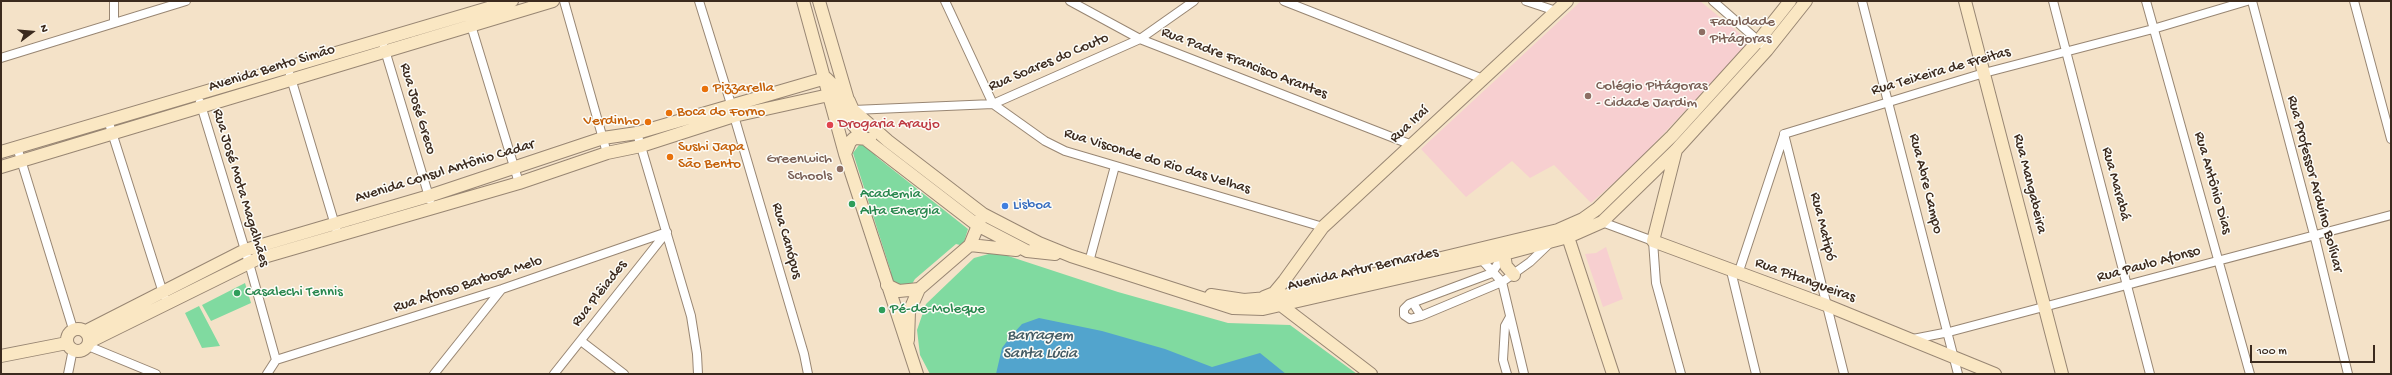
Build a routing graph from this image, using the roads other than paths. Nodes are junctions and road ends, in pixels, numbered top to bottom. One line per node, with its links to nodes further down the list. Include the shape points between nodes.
1 (114, 1): 27 (street)
2 (182, 1): 27 (street)
3 (512, 1): 26 (street, Avenida Bento Simão)
4 (553, 1): 28 (street, Avenida Bento Simão)
5 (564, 1): 53 (street)
6 (699, 1): 43 (street)
7 (803, 1): 38 (street)
8 (819, 1): 45 (street)
9 (945, 1): 44 (street)
10 (1070, 1): 30 (street, Rua Padre Francisco Arantes)
11 (1194, 1): 30 (street, Rua Soares do Couto)
12 (1284, 1): 39 (street)
13 (1526, 1): 25 (street)
14 (1567, 1): 25 (street, Rua Iraí)
15 (1713, 1): 31 (street)
16 (1790, 1): 31 (street, Avenida Artur Bernardes)
17 (1806, 1): 33 (street)
18 (1862, 1): 42 (street, Rua Abre Campo)
19 (1965, 1): 36 (street, Rua Mangabeira)
20 (2053, 1): 34 (street, Rua Marabá)
21 (2146, 1): 29 (street, Rua Antônio Dias)
22 (2247, 1): 29 (street, Rua Teixeira de Freitas)
23 (2252, 1): 79 (street, Rua Professor Arduíno Bolívar)
24 (2354, 1): 55 (street)
25 (1556, 11): 39 (street, Rua Iraí)
26 (467, 14): 28 (street); 32 (street, Avenida Bento Simão)
27 (114, 23): 35 (street)
28 (471, 26): 32 (street, Avenida Bento Simão); 67 (street)
29 (2153, 29): 34 (street, Rua Teixeira de Freitas); 90 (street, Rua Antônio Dias)
30 (1140, 39): 44 (street, Rua Soares do Couto); 57 (street, Rua Padre Francisco Arantes)
31 (1759, 40): 33 (street); 52 (street, Avenida Artur Bernardes)
32 (383, 46): 37 (street, Avenida Bento Simão); 69 (street, Rua José Greco)
33 (1767, 50): 60 (street)
34 (2066, 52): 36 (street, Rua Teixeira de Freitas); 98 (street, Rua Marabá)
35 (1, 58)
36 (1984, 73): 42 (street, Rua Teixeira de Freitas); 109 (street, Rua Mangabeira)
37 (290, 74): 40 (street, Avenida Bento Simão); 46 (street, Avenida Bento Simão); 73 (street)
38 (826, 78): 41 (street); 43 (street, Avenida Consul Antônio Cadar); 45 (street, Avenida Artur Bernardes)
39 (1483, 79): 57 (street, Rua Iraí)
40 (197, 93): 46 (street, Rua José Mota Magalhães); 48 (street, Avenida Bento Simão)
41 (829, 95): 47 (street, Avenida Consul Antônio Cadar); 54 (street, Avenida Artur Bernardes); 63 (street)
42 (1890, 101): 51 (street, Rua Teixeira de Freitas); 114 (street, Rua Abre Campo)
43 (731, 104): 49 (street, Avenida Consul Antônio Cadar)
44 (993, 104): 45 (street, Rua Soares do Couto); 65 (street, Rua Visconde do Rio das Velhas, via 1065,152)
45 (851, 105): 56 (street, Avenida Artur Bernardes)
46 (201, 107): 50 (street, Avenida Bento Simão); 85 (street, Rua José Mota Magalhães)
47 (734, 116): 58 (street, Avenida Consul Antônio Cadar); 132 (street, Rua Canópus)
48 (108, 120): 50 (street); 59 (street, Avenida Bento Simão)
49 (637, 133): 53 (street, Avenida Consul Antônio Cadar); 58 (street)
50 (114, 134): 64 (street, Avenida Bento Simão); 103 (street)
51 (1784, 134): 93 (street); 108 (street, Rua Matipó)
52 (1672, 136): 60 (street); 81 (street, Avenida Artur Bernardes, via 1597,209 1583,219 1558,230)
53 (604, 138): 62 (street); 67 (street, Avenida Consul Antônio Cadar)
54 (864, 138): 56 (street); 63 (street, via 854,138); 75 (street, Avenida Artur Bernardes)
55 (2391, 139)
56 (888, 141): 71 (street, Avenida Artur Bernardes)
57 (1412, 145): 76 (street, Rua Iraí)
58 (641, 146): 62 (street, Avenida Consul Antônio Cadar); 77 (street)
59 (17, 147): 61 (street, Avenida Bento Simão); 64 (street)
60 (1676, 150): 74 (street); 82 (street)
61 (1, 152)
62 (607, 153): 68 (street, Avenida Consul Antônio Cadar)
63 (845, 154): 99 (street)
64 (22, 161): 66 (street, Avenida Bento Simão); 113 (street)
65 (1115, 166): 76 (street, Rua Visconde do Rio das Velhas); 91 (street)
66 (1, 167)
67 (515, 167): 68 (street); 69 (street, Avenida Consul Antônio Cadar)
68 (519, 183): 70 (street, Avenida Consul Antônio Cadar)
69 (429, 196): 70 (street, Rua José Greco); 73 (street, Avenida Consul Antônio Cadar)
70 (432, 208): 78 (street, Avenida Consul Antônio Cadar)
71 (983, 214): 75 (street); 88 (street, Avenida Artur Bernardes, via 1038,243)
72 (2391, 215): 79 (street, Rua Paulo Afonso)
73 (334, 222): 78 (street); 85 (street, Avenida Consul Antônio Cadar)
74 (1602, 222): 80 (street, Avenida Artur Bernardes); 82 (street, Rua Pitangueiras)
75 (977, 225): 84 (street); 86 (street, Avenida Artur Bernardes)
76 (1323, 227): 96 (street, Rua Iraí)
77 (667, 232): 100 (street, Rua Afonso Barbosa Melo); 117 (street, Rua Plêiades); 131 (street, via 691,316)
78 (338, 235): 92 (street, Avenida Consul Antônio Cadar)
79 (2314, 235): 90 (street, Rua Paulo Afonso); 144 (street, Rua Professor Arduíno Bolívar)
80 (1568, 236): 83 (street, Avenida Artur Bernardes); 135 (street)
81 (1521, 239): 87 (street); 102 (street, Avenida Artur Bernardes)
82 (1653, 241): 93 (street, Rua Pitangueiras); 136 (street, via 1656,283)
83 (1551, 242): 87 (street, Avenida Artur Bernardes); 95 (street)
84 (970, 245): 86 (street); 101 (street)
85 (245, 250): 92 (street, Rua José Mota Magalhães); 103 (street, Avenida Consul Antônio Cadar)
86 (1027, 251): 88 (street, Avenida Artur Bernardes)
87 (1504, 254): 89 (street, Avenida Artur Bernardes); 94 (street); 95 (street, via 1506,266)
88 (1071, 256): 91 (street, Avenida Artur Bernardes)
89 (1481, 259): 94 (street); 104 (street, Avenida Artur Bernardes)
90 (2220, 260): 98 (street, Rua Paulo Afonso); 143 (street, Rua Antônio Dias)
91 (1089, 262): 107 (street, Avenida Artur Bernardes, via 1233,308)
92 (249, 263): 103 (street, Avenida Consul Antônio Cadar); 122 (street, Rua José Mota Magalhães)
93 (1734, 272): 108 (street, Rua Pitangueiras); 137 (street)
94 (1492, 274): 97 (street); 106 (street)
95 (1514, 275): 97 (street)
96 (1284, 281): 102 (street); 105 (street); 107 (street, Rua Iraí)
97 (1502, 282): 110 (street); 111 (street)
98 (2127, 284): 109 (street, Rua Paulo Afonso); 142 (street, Rua Marabá)
99 (887, 285): 101 (street, via 898,291); 119 (street)
100 (502, 289): 122 (street, Rua Afonso Barbosa Melo); 128 (street)
101 (919, 289): 119 (street, via 909,312)
102 (1296, 293): 105 (street, Avenida Artur Bernardes)
103 (165, 298): 116 (street, Avenida Consul Antônio Cadar)
104 (1306, 300): 105 (street, Avenida Artur Bernardes); 112 (street)
105 (1281, 301): 107 (street, Avenida Artur Bernardes); 112 (street)
106 (1412, 303): 110 (street); 110 (street, via 1404,309 1404,315 1410,319)
107 (1260, 304)
108 (1826, 305): 115 (street, Rua Pitangueiras); 138 (street, Rua Matipó)
109 (2044, 307): 114 (street, Rua Paulo Afonso); 141 (street, Rua Mangabeira)
110 (1421, 316)
111 (1510, 317): 133 (street, via 1505,326 1503,360); 134 (street)
112 (1308, 324): 123 (street)
113 (73, 329): 116 (street, via 79,328); 118 (street, via 67,337)
114 (1949, 332): 115 (street, Rua Paulo Afonso); 121 (street, Rua Abre Campo)
115 (1914, 339): 121 (street, Rua Pitangueiras)
116 (88, 340): 118 (street, via 84,350); 126 (street)
117 (581, 341): 129 (street, Rua Plêiades); 130 (street)
118 (70, 346): 120 (street); 125 (street)
119 (909, 355): 124 (street)
120 (1, 356)
121 (1954, 358): 139 (street, Rua Abre Campo); 140 (street, Rua Pitangueiras)
122 (276, 360): 127 (street)
123 (1366, 372)
124 (916, 373)
125 (68, 374)
126 (156, 374)
127 (267, 374)
128 (434, 374)
129 (554, 374)
130 (624, 374)
131 (698, 374)
132 (808, 374)
133 (1507, 374)
134 (1524, 374)
135 (1613, 374)
136 (1681, 374)
137 (1756, 374)
138 (1844, 374)
139 (1958, 374)
140 (1995, 374)
141 (2062, 374)
142 (2150, 374)
143 (2250, 374)
144 (2348, 374)

